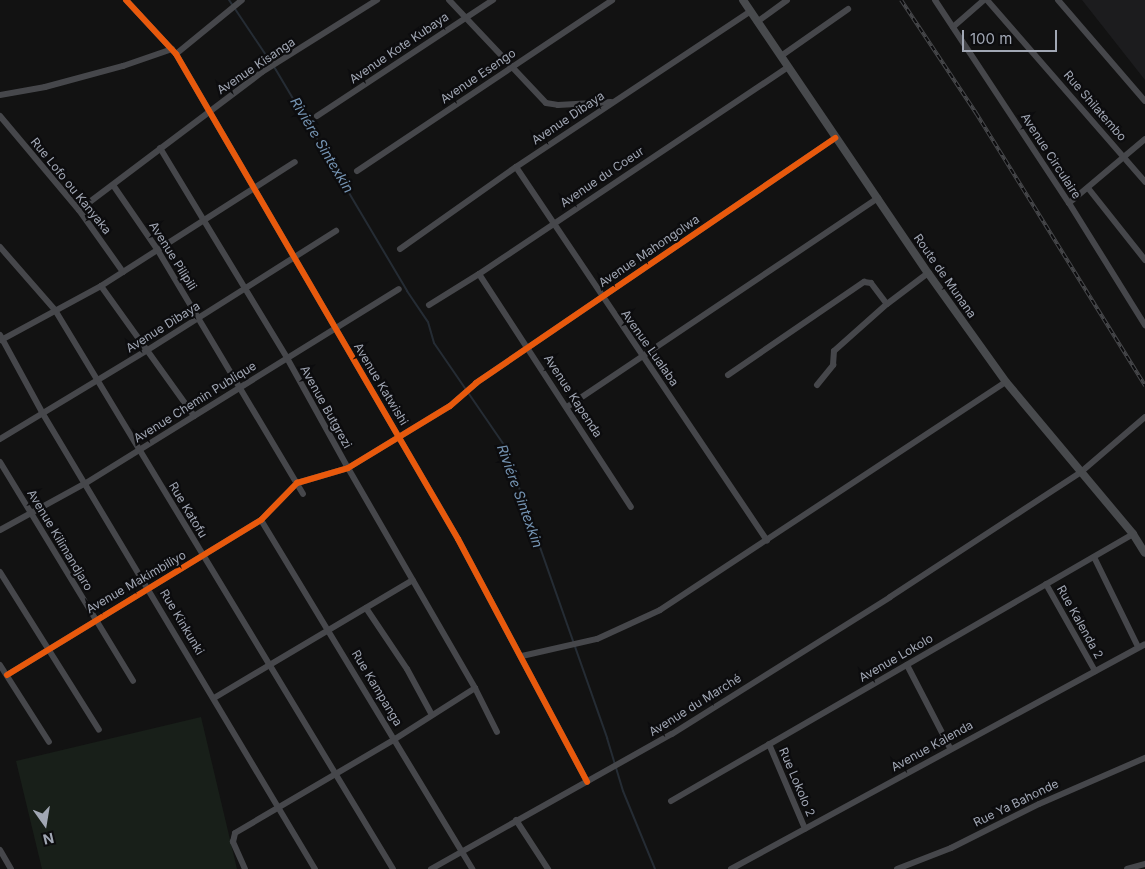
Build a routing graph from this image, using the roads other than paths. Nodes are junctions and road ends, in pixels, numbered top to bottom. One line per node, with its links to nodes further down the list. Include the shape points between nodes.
1 (126, 0): 17 (street, Avenue Katwishi)
2 (242, 0): 17 (street)
3 (377, 0): 24 (street, Avenue Kisanga, via 262,72)
4 (449, 0): 14 (street)
5 (493, 0): 14 (street, Avenue Kote Kubaya)
6 (612, 0): 19 (street, Avenue Esengo)
7 (743, 0): 13 (main road, Route de Munana)
8 (787, 0): 15 (street)
9 (935, 0): 16 (street, Avenue Circulaire)
10 (986, 0): 16 (street); 30 (street, Rue Shilatembo)
11 (1058, 0): 22 (street)
12 (848, 9): 18 (street)
13 (751, 12): 15 (main road, Route de Munana); 23 (street, Avenue Dibaya)
14 (465, 18): 19 (street); 26 (street, Avenue Kote Kubaya)
15 (758, 22): 18 (main road, Route de Munana)
16 (953, 27): 39 (street, Avenue Circulaire)
17 (174, 52): 21 (street); 24 (street, Avenue Katwishi)
18 (781, 56): 20 (main road, Route de Munana)
19 (513, 66): 23 (street, via 550,105); 33 (street, Avenue Esengo)
20 (788, 67): 27 (main road, Route de Munana); 42 (street, Avenue du Coeur)
21 (0, 95)
22 (1145, 101)
23 (612, 102): 32 (street, Avenue Dibaya)
24 (208, 111): 29 (street, Avenue Kisanga); 37 (street, Avenue Katwishi)
25 (0, 116): 40 (street, Rue Lofo ou Kanyaka)
26 (318, 116)
27 (835, 138): 38 (main road, Route de Munana); 55 (street, Avenue Mahongolwa)
28 (1145, 139): 30 (street)
29 (160, 148): 35 (street, Avenue Kisanga); 41 (street, Avenue Butgrezi)
30 (1124, 156): 34 (street, Rue Shilatembo); 36 (street)
31 (295, 162): 37 (street)
32 (516, 167): 42 (street, Avenue Lualaba); 45 (street, Avenue Dibaya)
33 (357, 171)
34 (1145, 182)
35 (113, 184): 40 (street, Avenue Kisanga); 46 (street, Avenue Pilipili)
36 (1088, 188): 39 (street); 48 (street)
37 (253, 189): 41 (street); 47 (street, Avenue Katwishi)
38 (878, 198): 50 (main road, Route de Munana); 65 (street)
39 (1069, 203): 60 (street, Avenue Circulaire)
40 (79, 210): 49 (street, Rue Lofo ou Kanyaka)
41 (205, 220): 46 (street); 53 (street, Avenue Butgrezi)
42 (552, 223): 51 (street, Avenue du Coeur); 55 (street, Avenue Lualaba)
43 (336, 231): 47 (street, Avenue Dibaya)
44 (0, 247): 58 (street, Rue Katofu)
45 (400, 248)
46 (157, 249): 49 (street); 59 (street, Avenue Pilipili)
47 (293, 259): 53 (street, Avenue Dibaya); 61 (street, Avenue Katwishi)
48 (1145, 260)
49 (123, 272): 52 (street)
50 (928, 273): 56 (street); 69 (main road, Route de Munana)
51 (479, 274): 57 (street, Avenue du Coeur); 63 (street, Avenue Kapenda)
52 (101, 286): 58 (street); 64 (street)
53 (245, 289): 59 (street, Avenue Dibaya); 66 (street, Avenue Butgrezi)
54 (400, 289): 61 (street, Avenue Chemin Publique)
55 (601, 297): 63 (street, Avenue Mahongolwa); 65 (street, Avenue Lualaba)
56 (887, 304): 67 (street, via 871,283 864,282); 70 (street, via 834,351 833,365)
57 (429, 305)
58 (55, 310): 62 (street); 68 (street, Rue Katofu)
59 (198, 318): 64 (street, Avenue Dibaya); 71 (street, Avenue Pilipili)
60 (1145, 325)
61 (334, 328): 66 (street, Avenue Chemin Publique); 76 (street, Avenue Katwishi)
62 (1, 338): 73 (street, Rue Kinkunki)
63 (528, 348): 72 (street, Avenue Kapenda); 76 (street, Avenue Mahongolwa, via 476,383 450,406)
64 (146, 351): 68 (street, Avenue Dibaya); 74 (street)
65 (642, 355): 72 (street); 90 (street, Avenue Lualaba)
66 (287, 358): 71 (street, Avenue Chemin Publique); 80 (street, Avenue Butgrezi)
67 (728, 374)
68 (98, 381): 73 (street, Avenue Dibaya); 78 (street, Rue Katofu)
69 (1006, 382): 81 (main road, Route de Munana); 90 (street)
70 (817, 385)
71 (238, 388): 74 (street, Avenue Chemin Publique); 83 (street, Avenue Pilipili)
72 (567, 407): 85 (street, Avenue Kapenda)
73 (43, 414): 77 (street, Avenue Dibaya); 82 (street, Rue Kinkunki)
74 (194, 416): 78 (street, Avenue Chemin Publique)
75 (1145, 417): 81 (street, Avenue du Marché)
76 (400, 436): 80 (street); 103 (street, Avenue Katwishi)
77 (0, 439)
78 (140, 450): 82 (street, Avenue Chemin Publique); 92 (street, Rue Katofu)
79 (0, 462): 86 (street, Avenue Kilimandjaro)
80 (348, 468): 83 (street); 95 (street, Avenue Butgrezi)
81 (1081, 472): 89 (main road, Route de Munana); 121 (street, Avenue du Marché, via 672,734)
82 (86, 483): 86 (street, Avenue Chemin Publique); 97 (street, Rue Kinkunki)
83 (296, 483): 84 (street, Avenue Pilipili); 87 (street, Avenue Makimbiliyo)
84 (303, 494)
85 (631, 506)
86 (30, 512): 88 (street, Avenue Chemin Publique); 99 (street, Avenue Kilimandjaro)
87 (261, 520): 92 (street, Avenue Makimbiliyo); 100 (street, Rue Kampanga)
88 (0, 530)
89 (1133, 534): 91 (main road, Route de Munana); 93 (street, Avenue Lokolo)
90 (767, 541): 103 (street, via 660,610 626,627 583,643)
91 (1145, 553)
92 (202, 556): 97 (street, Avenue Makimbiliyo); 104 (street, Rue Katofu)
93 (1094, 557): 96 (street, Avenue Lokolo); 101 (street)
94 (0, 572): 102 (street)
95 (413, 580): 98 (street); 110 (street, Avenue Butgrezi)
96 (1046, 584): 106 (street, Avenue Lokolo); 107 (street, Rue Kalenda 2)
97 (148, 588): 99 (street, Avenue Makimbiliyo); 111 (street, Rue Kinkunki)
98 (366, 608): 100 (street); 112 (street, via 407,669)
99 (94, 620): 102 (street, Avenue Makimbiliyo); 109 (street, Avenue Kilimandjaro)
100 (328, 630): 104 (street); 115 (street, Rue Kampanga)
101 (1142, 645): 107 (street, Avenue Kalenda)
102 (48, 648): 108 (street, Avenue Makimbiliyo); 113 (street)
103 (522, 656): 121 (street, Avenue Katwishi)
104 (269, 664): 111 (street); 120 (street, Rue Katofu)
105 (0, 665): 108 (street)
106 (907, 665): 117 (street, Avenue Lokolo); 118 (street)
107 (1095, 671): 118 (street, Avenue Kalenda)
108 (7, 675): 116 (street)
109 (133, 681)
110 (475, 688): 112 (street); 114 (street, Avenue Butgrezi)
111 (214, 698): 123 (street, Rue Kinkunki)
112 (432, 715): 115 (street)
113 (99, 730)
114 (497, 732)
115 (395, 739): 120 (street); 127 (street, Rue Kampanga)
116 (48, 742)
117 (769, 744): 122 (street, Avenue Lokolo); 125 (street, Rue Lokolo 2)
118 (950, 748): 125 (street, Avenue Kalenda)
119 (1145, 758): 137 (street, Rue Ya Bahonde, via 1039,804 951,848)
120 (337, 774): 123 (street); 132 (street, Rue Katofu)
121 (587, 782): 124 (street, Avenue du Marché)
122 (671, 801)
123 (278, 809): 130 (street, via 235,833 233,842); 131 (street, Rue Kinkunki)
124 (516, 820): 127 (street, Avenue du Marché); 135 (street)
125 (805, 828): 136 (street, Avenue Kalenda)
126 (0, 850): 129 (street)
127 (460, 852): 133 (street, Avenue du Marché); 134 (street, Rue Kampanga)
128 (1145, 864): 138 (street)
129 (11, 869)
130 (245, 869)
131 (315, 869)
132 (393, 869)
133 (431, 869)
134 (472, 869)
135 (548, 869)
136 (730, 869)
137 (898, 869)
138 (1126, 869)

